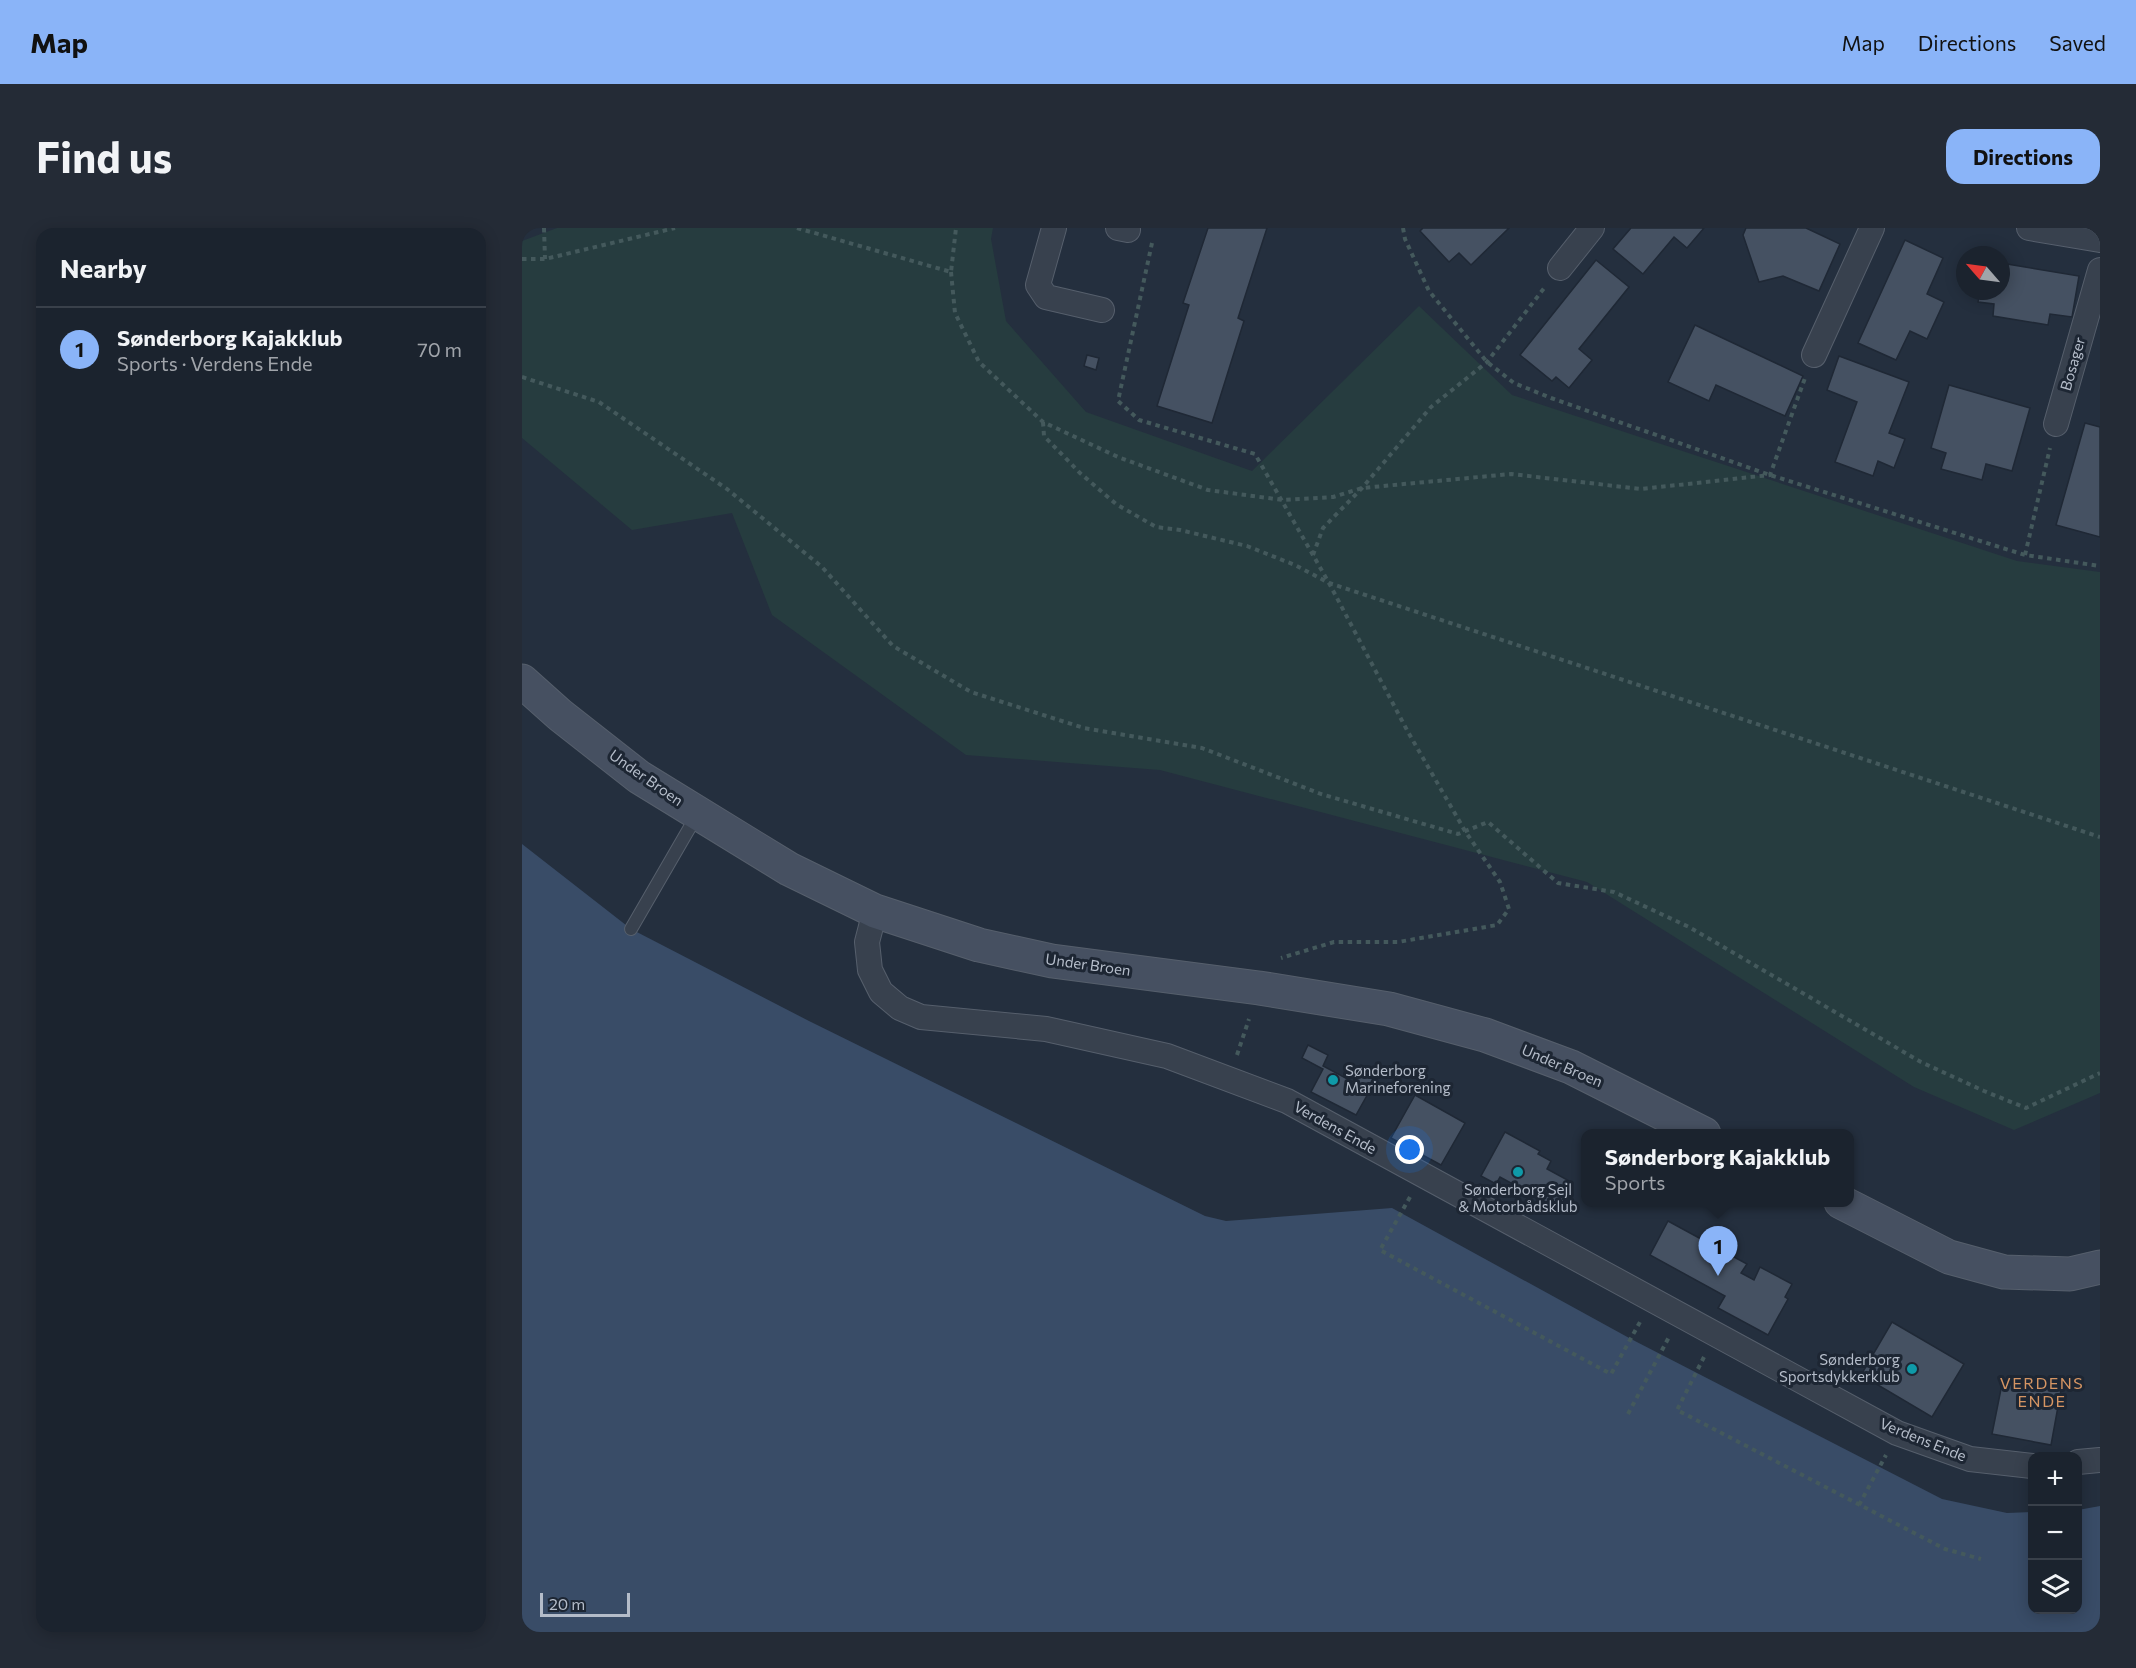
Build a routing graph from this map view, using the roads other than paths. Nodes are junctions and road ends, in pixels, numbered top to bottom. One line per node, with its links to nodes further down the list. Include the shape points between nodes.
1 (1054, 228): 8 (street, via 1038,285 1046,297)
2 (1592, 228): 6 (street)
3 (1872, 228): 9 (street)
4 (2029, 228): 5 (street)
5 (2100, 240)
6 (1560, 268)
7 (2100, 270): 10 (street, Bosager)
8 (1102, 310)
9 (1814, 355)
10 (2056, 424)
11 (522, 681): 12 (street, Under Broen, via 639,777)
12 (698, 814): 13 (street, Under Broen, via 789,869); 14 (lane)
13 (875, 911): 15 (street, Under Broen, via 979,945 1052,961 1389,1009 1485,1035 1571,1067); 20 (street, Verdens Ende, via 867,942 870,970 881,992 900,1008 921,1017 1046,1029 1167,1056 1287,1101 1897,1433 1970,1459)
14 (631, 929)
15 (1694, 1129)
16 (1849, 1207): 17 (street, via 1949,1257 2004,1272 2070,1274)
17 (2100, 1267)
18 (2100, 1460): 19 (street)
19 (2082, 1462)
20 (2028, 1466)

